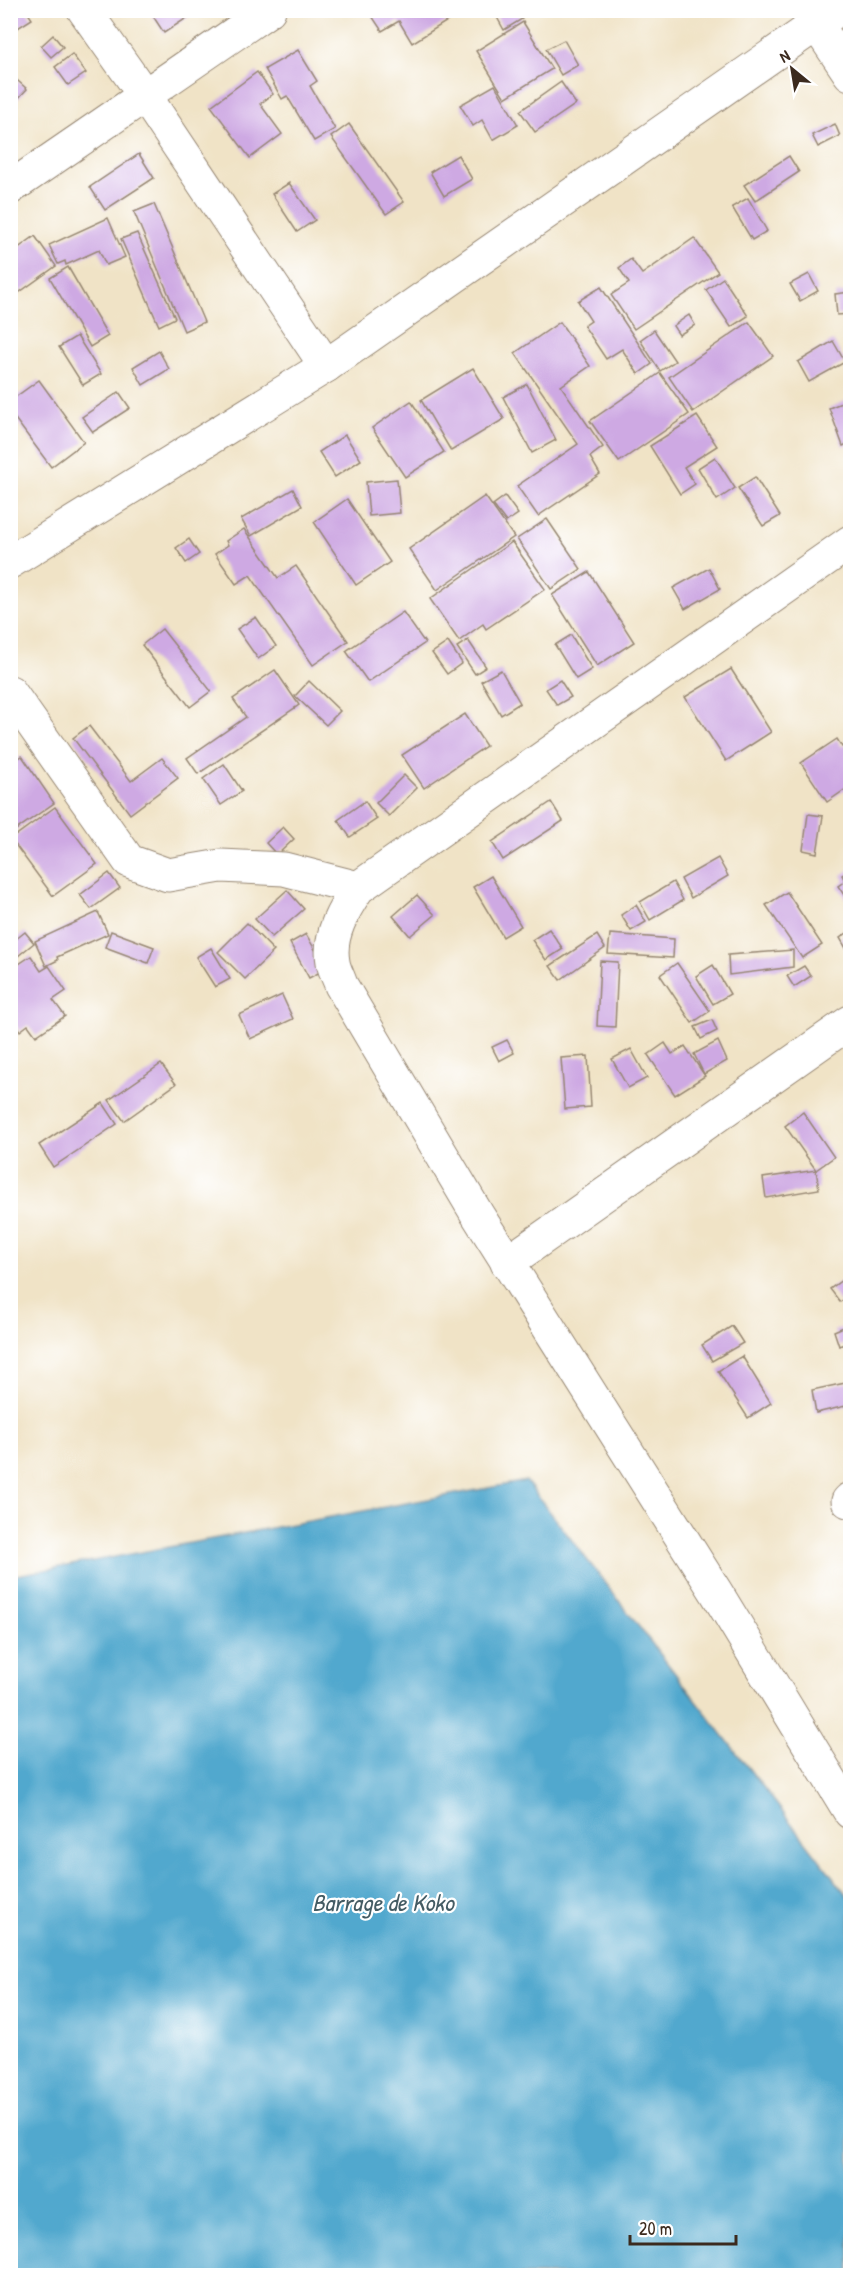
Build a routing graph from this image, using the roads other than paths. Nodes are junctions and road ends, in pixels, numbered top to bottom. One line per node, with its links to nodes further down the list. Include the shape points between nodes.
1 (84, 10): 5 (street)
2 (269, 10): 5 (street)
3 (820, 15): 4 (street); 7 (street)
4 (850, 75)
5 (145, 96): 6 (street); 7 (street)
6 (10, 188)
7 (326, 366): 9 (street)
8 (850, 542): 11 (street)
9 (10, 562)
10 (10, 692): 11 (street, via 129,861 168,875 221,866 284,869)
11 (358, 888): 13 (street, via 342,913 334,939 333,962 341,985)
12 (850, 1022): 13 (street)
13 (507, 1263): 14 (street)
14 (850, 1812)

